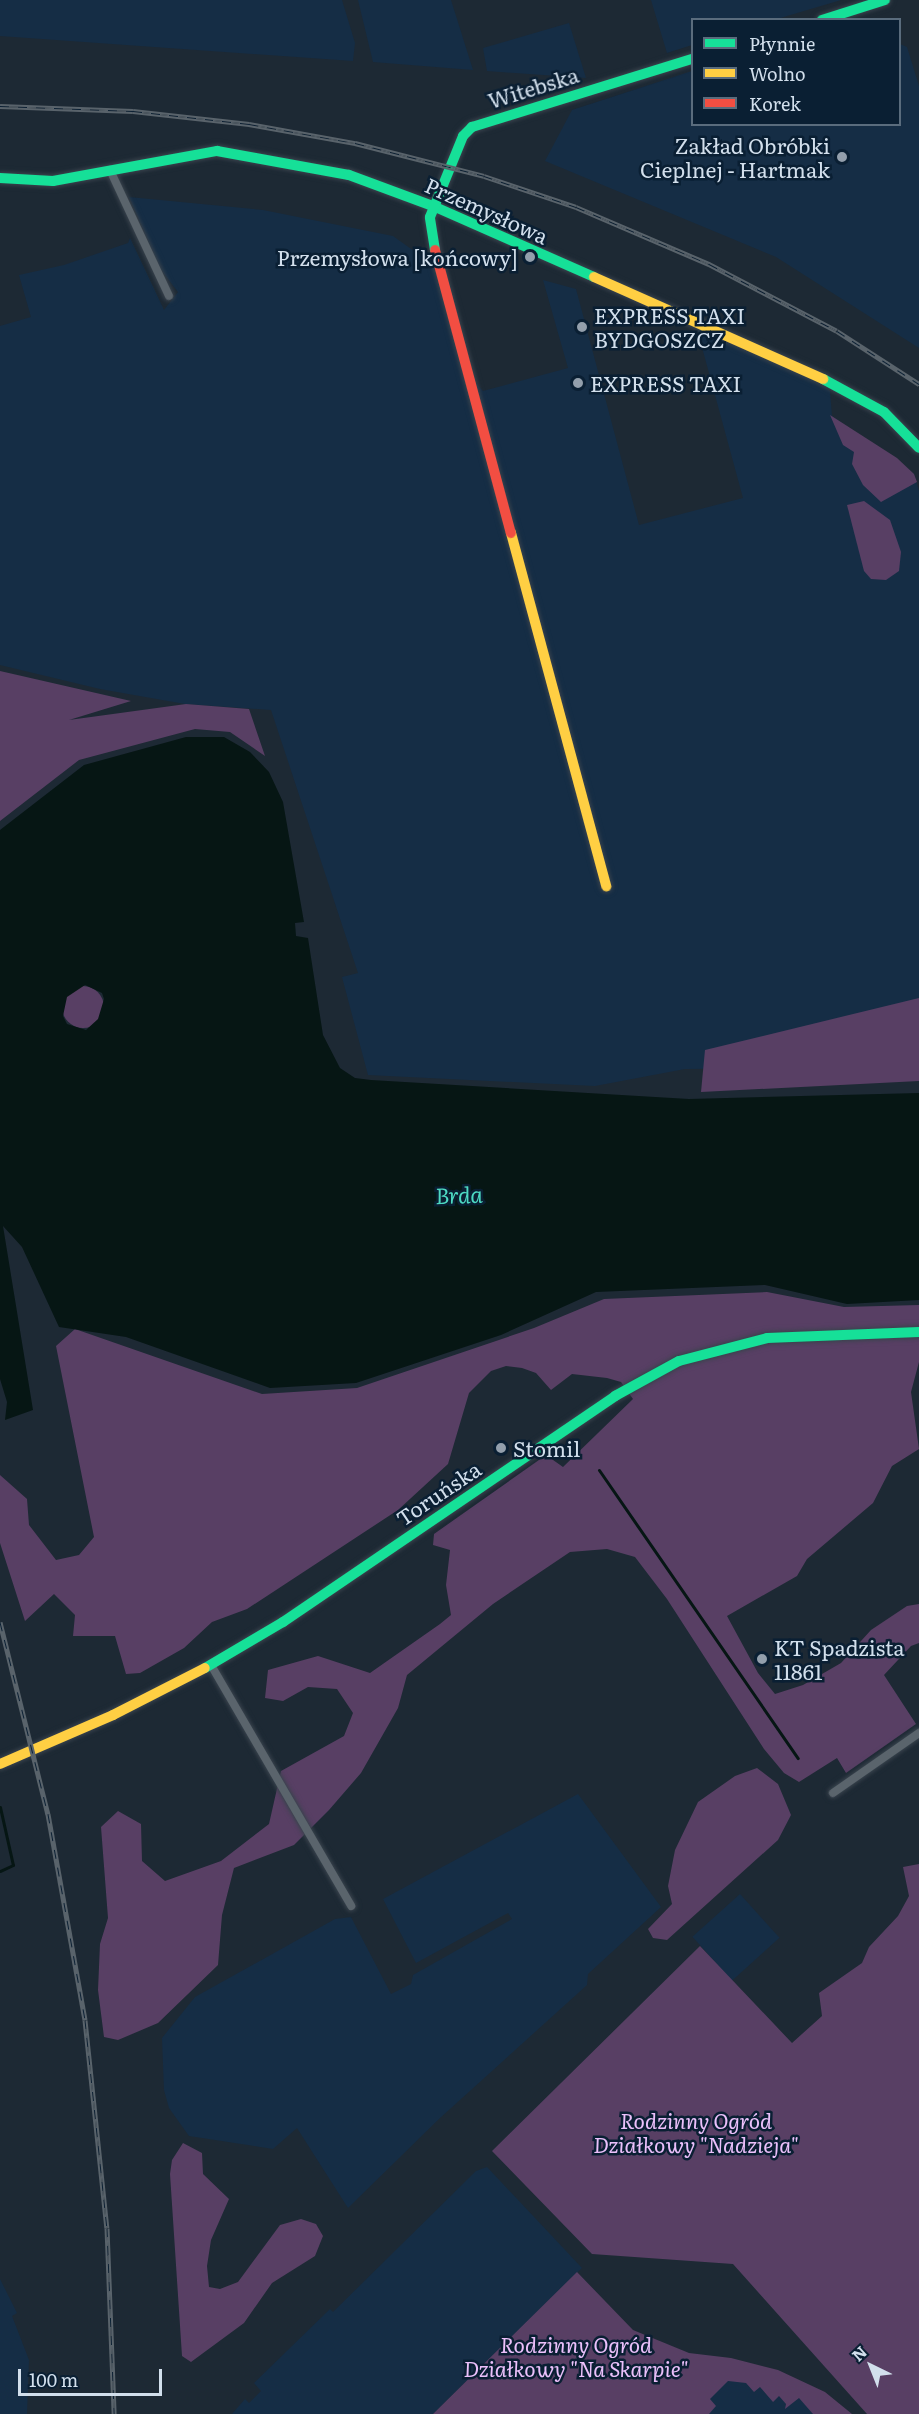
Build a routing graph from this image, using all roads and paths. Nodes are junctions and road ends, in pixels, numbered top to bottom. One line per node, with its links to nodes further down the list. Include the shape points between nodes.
1 (885, 0): 2 (street)
2 (828, 18)
3 (691, 60): 6 (street, Witebska, via 472,126 463,136)
4 (110, 170): 5 (street, Przemysłowa, via 53,181); 6 (street, Przemysłowa, via 183,155 234,153 349,175); 7 (street)
5 (0, 178)
6 (433, 206): 8 (street, Przemysłowa, via 822,378 884,412); 9 (street, Witebska, via 430,232)
7 (169, 296)
8 (919, 448)
9 (606, 886)
10 (919, 1332): 11 (street, Toruńska, via 767,1338 680,1361 615,1396 283,1622)
11 (211, 1665): 13 (street, Toruńska, via 113,1715); 15 (street)
12 (919, 1732): 14 (street)
13 (0, 1764)
14 (833, 1793)
15 (351, 1906)

